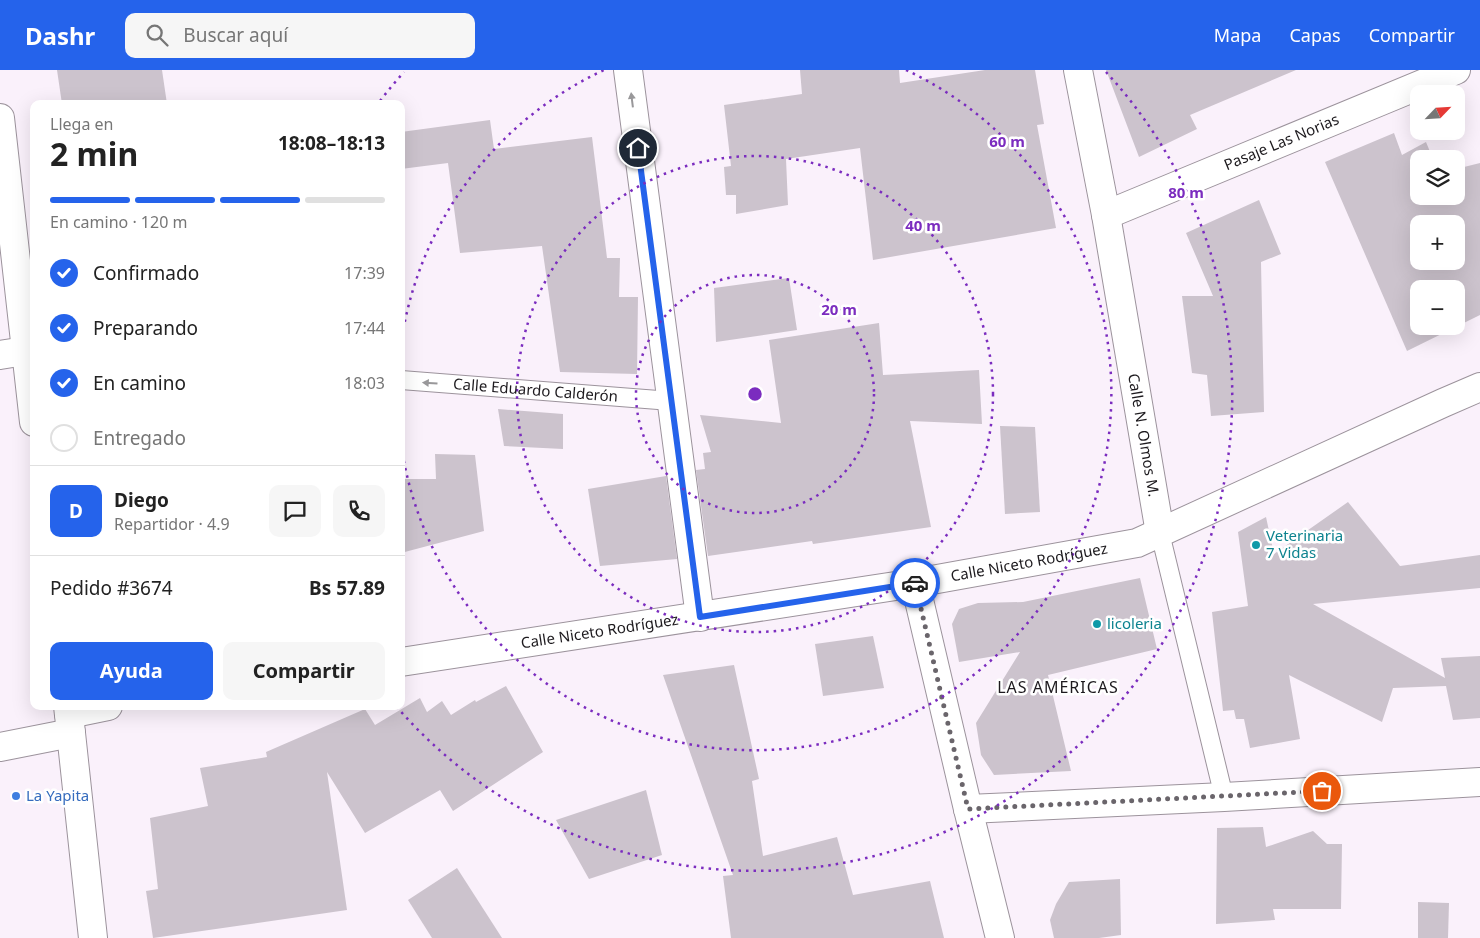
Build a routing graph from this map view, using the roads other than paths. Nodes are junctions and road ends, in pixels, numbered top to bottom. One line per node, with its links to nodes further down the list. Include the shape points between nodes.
1 (628, 70): 9 (street, one-way to 1)
2 (1078, 70): 5 (street, Calle N. Olmos M.)
3 (1456, 70): 5 (street, Pasaje Las Norias)
4 (0, 118): 6 (street)
5 (1106, 215): 11 (street, Calle N. Olmos M.)
6 (20, 352): 10 (street)
7 (405, 380): 9 (lane, Calle Eduardo Calderón, one-way to 7)
8 (1480, 387): 11 (street, Calle Niceto Rodríguez)
9 (671, 401): 13 (street)
10 (30, 402)
11 (1160, 533): 12 (street, Calle Niceto Rodríguez, via 1137,543); 19 (lane, Calle N. Olmos M.)
12 (915, 583): 13 (street, Calle Niceto Rodríguez); 20 (street)
13 (700, 617): 14 (street, Calle Niceto Rodríguez)
14 (405, 661)
15 (95, 710): 16 (street)
16 (69, 718): 17 (street); 21 (street)
17 (0, 747)
18 (1480, 782): 19 (street)
19 (1224, 797): 20 (street)
20 (968, 809): 22 (street)
21 (93, 938)
22 (1000, 938)

